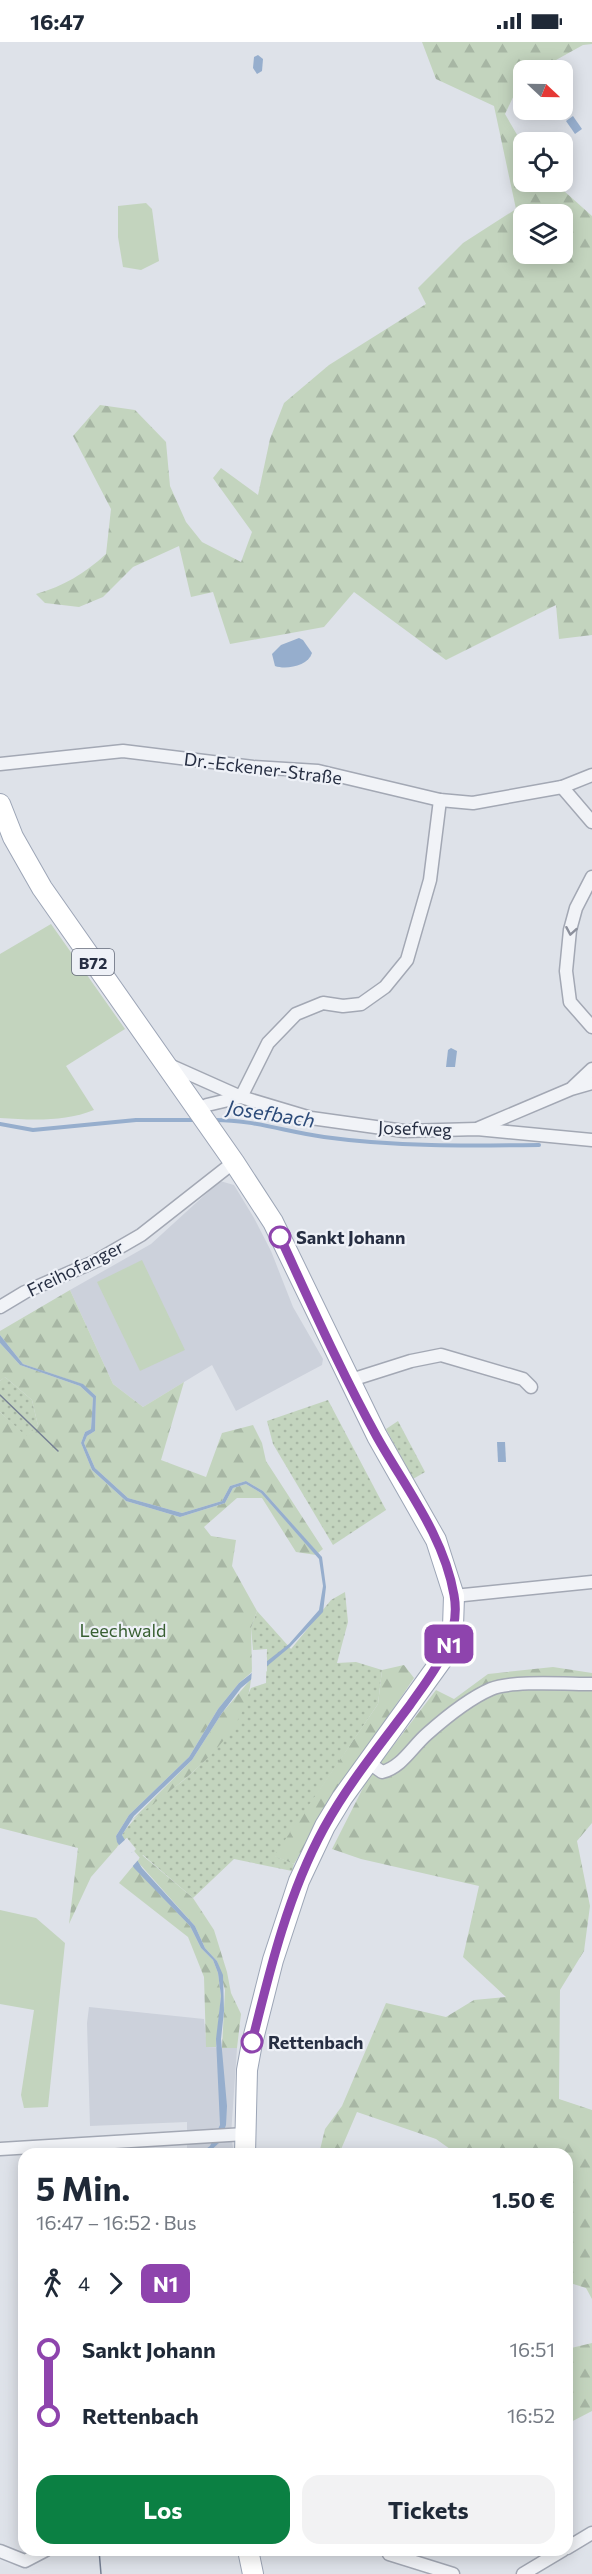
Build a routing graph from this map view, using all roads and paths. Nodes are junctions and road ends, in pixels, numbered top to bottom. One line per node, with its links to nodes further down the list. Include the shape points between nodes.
1 (0, 764): 4 (street, Dr.-Eckener-Straße, via 123,751 318,771)
2 (592, 775): 3 (street, Dr.-Eckener-Straße)
3 (561, 787): 4 (street, Dr.-Eckener-Straße, via 473,803); 6 (street)
4 (440, 800): 13 (street, via 430,880 407,960 385,987 361,1004 323,1004 296,1014 268,1043)
5 (0, 804): 9 (main road, B72, via 13,837 42,888)
6 (592, 822)
7 (592, 877): 8 (street, one-way to 8, via 576,908 566,971 570,1002)
8 (592, 1027)
9 (166, 1064): 13 (street, Josefweg); 14 (main road, B72)
10 (592, 1069): 12 (street)
11 (592, 1083): 12 (street)
12 (571, 1089): 15 (street)
13 (241, 1097): 14 (street, Josefweg, via 207,1105); 15 (street, Josefweg, via 311,1118 404,1131)
14 (199, 1111): 17 (main road, B72)
15 (477, 1129): 16 (street, Josefweg)
16 (592, 1140)
17 (234, 1162): 18 (street, Freihofanger, via 141,1234 96,1261); 19 (main road, B72, via 273,1222)
18 (0, 1307)
19 (348, 1381): 20 (street, via 441,1355 523,1379); 22 (main road, B72, via 436,1540)
20 (531, 1387)
21 (592, 1582): 22 (street)
22 (454, 1596): 24 (main road, B72, via 453,1627 441,1661)
23 (592, 1684): 24 (street, via 492,1689 425,1735 393,1769 382,1772)
24 (368, 1762): 25 (main road, B72, via 325,1826 288,1914 252,2043)
25 (239, 2141): 26 (street, via 208,2135)
26 (77, 2148)
27 (0, 2149): 28 (street)
28 (18, 2149)
29 (592, 2533): 30 (street)
30 (573, 2544)
31 (0, 2551): 32 (street, via 18,2560)
32 (35, 2556)
33 (249, 2556): 36 (main road)
34 (395, 2556): 37 (street)
35 (553, 2556): 38 (street)
36 (253, 2574)
37 (453, 2574)
38 (523, 2574)

